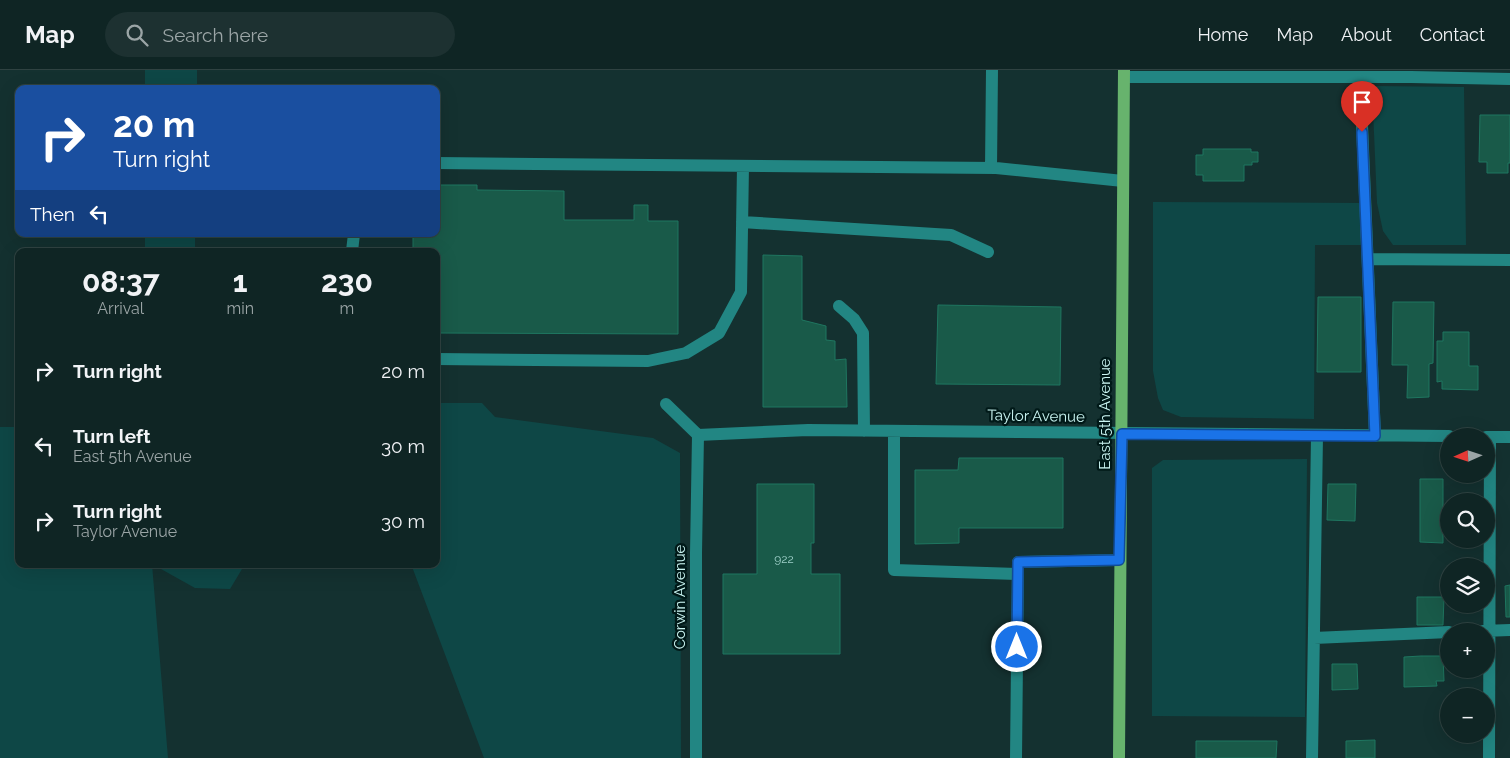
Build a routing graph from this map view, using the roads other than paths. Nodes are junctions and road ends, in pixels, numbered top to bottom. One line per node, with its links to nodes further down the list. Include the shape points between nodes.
1 (992, 70): 8 (street)
2 (1124, 74): 3 (street); 9 (main road, East 5th Avenue)
3 (1331, 74): 4 (street)
4 (1360, 77): 5 (street); 12 (street)
5 (1510, 79)
6 (440, 163): 7 (street)
7 (743, 166): 8 (street); 10 (street)
8 (991, 168): 9 (street)
9 (1123, 181): 19 (main road, East 5th Avenue)
10 (742, 222): 11 (street, via 951,235); 15 (street, via 741,292 719,333 686,353 648,361)
11 (988, 252)
12 (1368, 259): 13 (street); 22 (street)
13 (1510, 260)
14 (838, 306): 17 (street, via 854,319 863,333)
15 (440, 359)
16 (666, 404): 20 (street)
17 (864, 430): 18 (street, Taylor Avenue); 20 (street, Taylor Avenue)
18 (894, 431): 19 (street, Taylor Avenue); 28 (street, via 894,570)
19 (1122, 434): 21 (street, Taylor Avenue); 27 (main road, East 5th Avenue)
20 (698, 435): 35 (street, Corwin Avenue)
21 (1317, 436): 22 (street, Taylor Avenue); 33 (street)
22 (1375, 436): 23 (street, Taylor Avenue)
23 (1440, 436)
24 (1495, 437): 25 (street)
25 (1510, 437)
26 (1487, 483): 29 (street)
27 (1119, 560): 28 (street, via 1018,562); 37 (main road, East 5th Avenue)
28 (1018, 574): 36 (street)
29 (1485, 623)
30 (1510, 630): 31 (street)
31 (1495, 631)
32 (1440, 632): 33 (street)
33 (1314, 638): 38 (street)
34 (1486, 678): 39 (street)
35 (696, 758)
36 (1016, 758)
37 (1119, 758)
38 (1312, 758)
39 (1488, 758)

